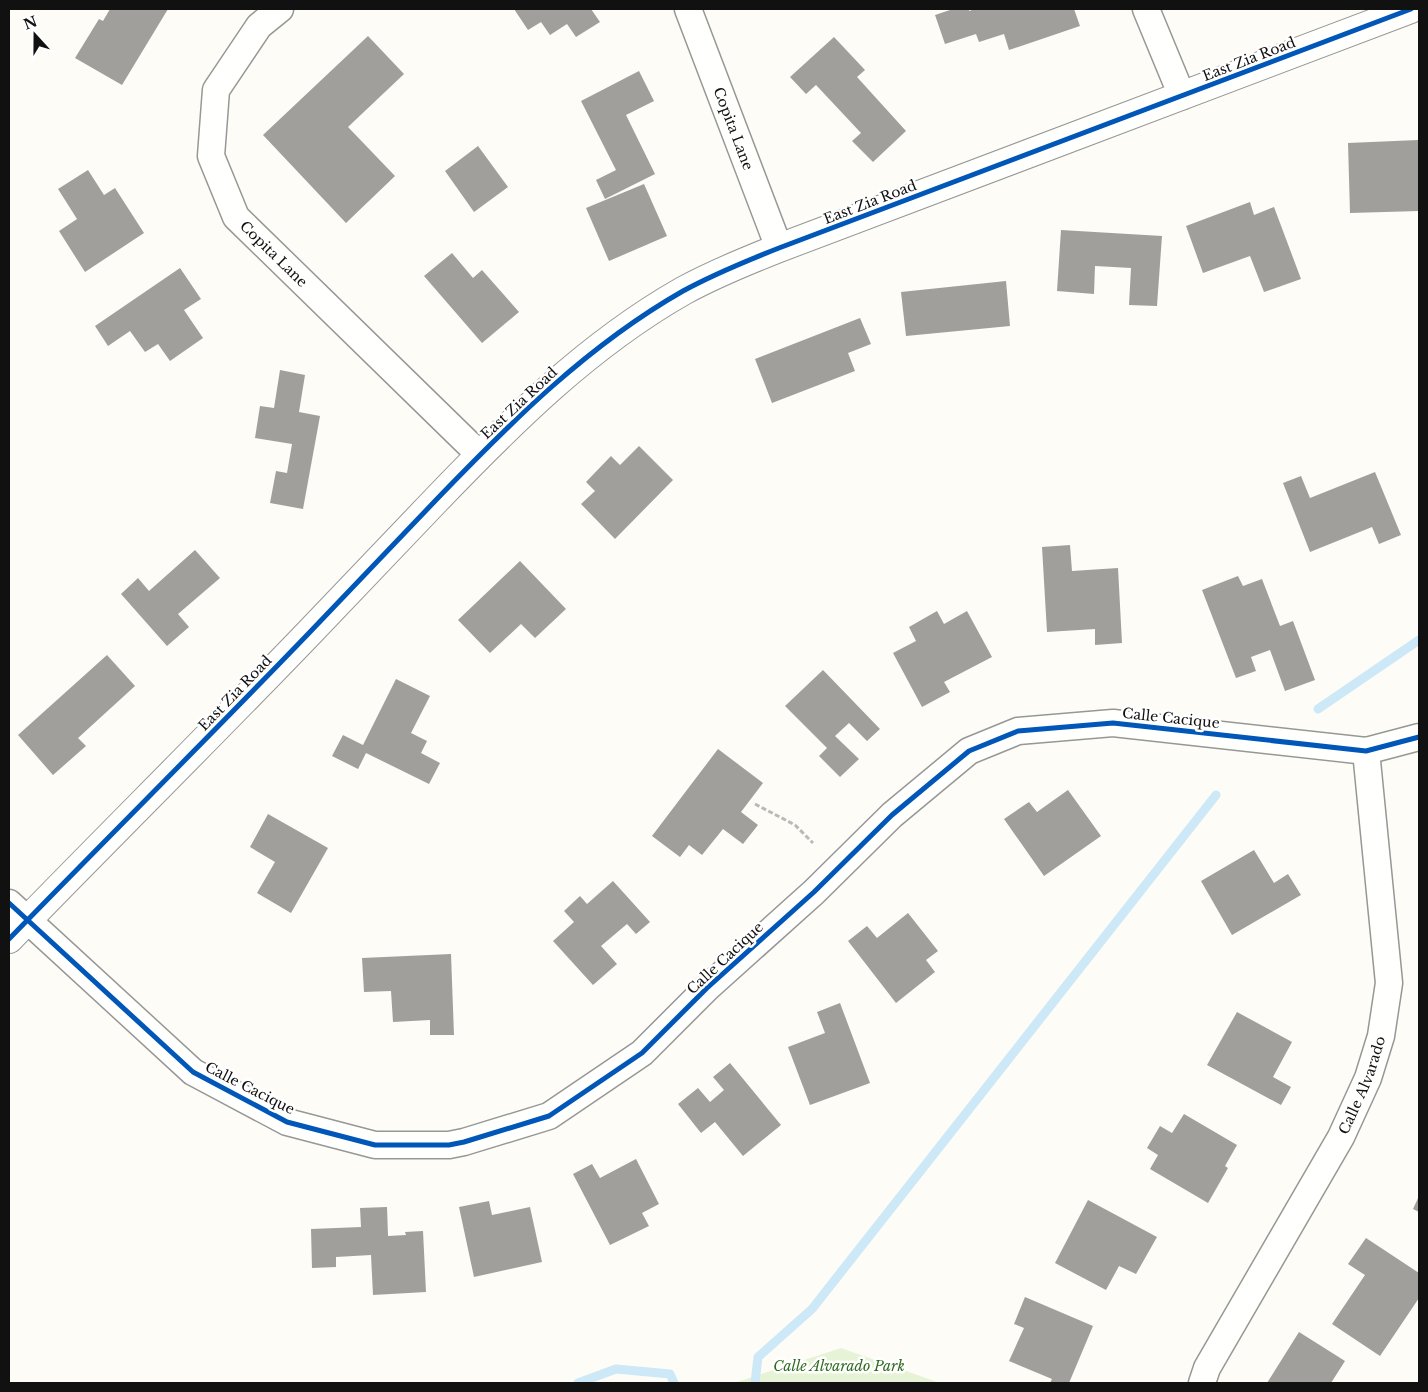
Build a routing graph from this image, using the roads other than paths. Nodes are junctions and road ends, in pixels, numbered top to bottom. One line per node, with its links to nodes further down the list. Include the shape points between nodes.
1 (280, 9): 7 (street, Copita Lane, via 259,26 216,90 211,156 236,216)
2 (688, 9): 6 (street, Copita Lane)
3 (1146, 9): 5 (street)
4 (1411, 9): 5 (street, East Zia Road)
5 (1182, 96): 6 (street, East Zia Road)
6 (778, 248): 7 (street, East Zia Road, via 683,292 607,342 556,383)
7 (480, 455): 10 (street, East Zia Road, via 262,682)
8 (1419, 737): 9 (street, Calle Cacique)
9 (1366, 751): 10 (street, Calle Cacique, via 1113,723 1018,732 969,751 892,815 642,1053 549,1116 449,1145 375,1145 287,1122 194,1072); 12 (street, Calle Alvarado, via 1389,983 1381,1036 1368,1078 1341,1137 1207,1368)
10 (18, 912): 11 (street, East Zia Road)
11 (9, 940)
12 (1202, 1383)

